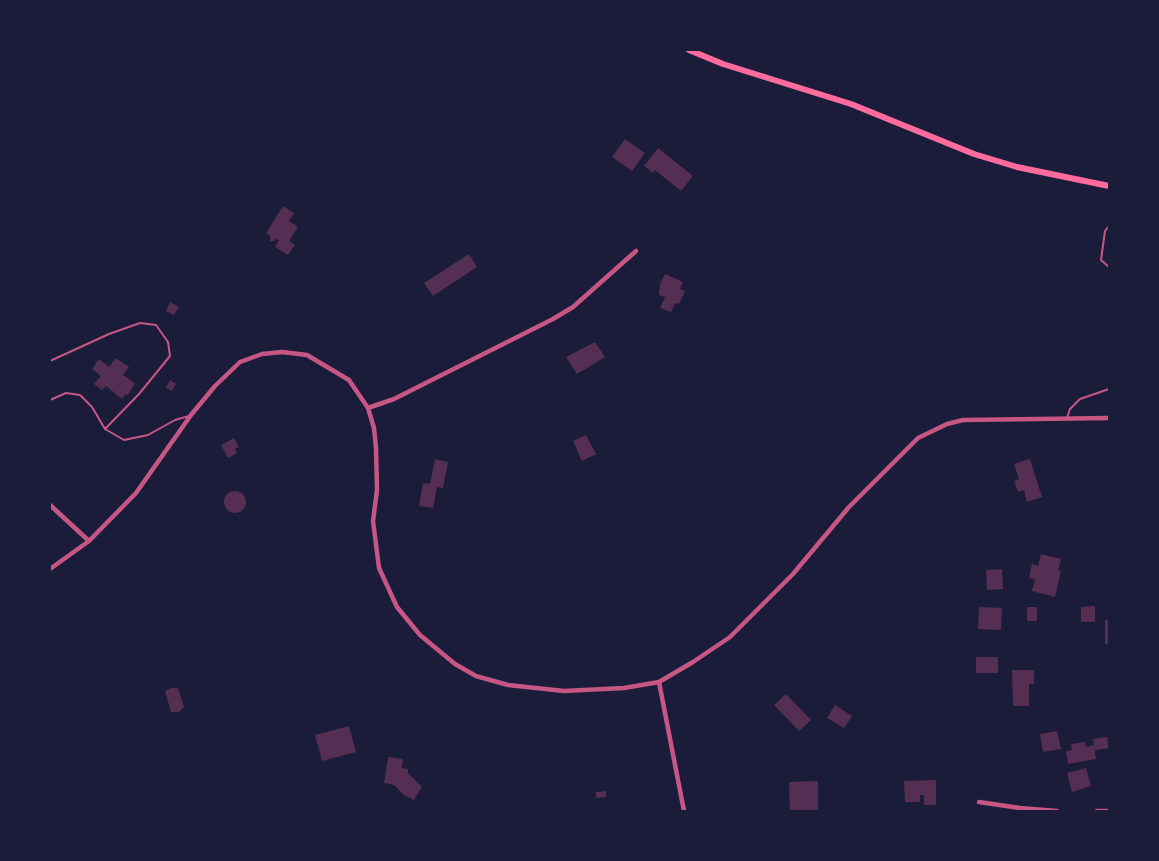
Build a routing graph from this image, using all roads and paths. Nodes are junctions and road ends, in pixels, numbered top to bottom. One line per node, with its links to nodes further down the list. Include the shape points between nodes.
1 (688, 50): 2 (main road, via 722,64 850,104 974,154 1017,167)
2 (1109, 186)
3 (1109, 226): 5 (lane, via 1101,260)
4 (636, 251): 9 (street, via 573,307 553,320 394,399)
5 (1109, 267)
6 (50, 361): 13 (lane, via 140,323 156,325 168,342 170,356)
7 (1109, 389): 11 (lane, via 1080,399 1070,409)
8 (50, 400): 13 (lane, via 66,393 80,395 92,407)
9 (368, 408): 10 (street, via 349,380 328,365 307,355 282,352 262,354 240,362); 17 (street, via 376,448 377,490 373,521 379,568 397,607 420,635 455,664 476,676 508,685 564,691 624,688)
10 (192, 415): 13 (lane, via 175,420 148,436 124,440); 15 (street, via 136,493)
11 (1067, 418): 12 (street); 17 (street, via 963,420 918,438 849,507 793,574 730,637)
12 (1109, 418)
13 (105, 429)
14 (50, 505): 15 (street)
15 (89, 541): 16 (street)
16 (50, 570)
17 (659, 682): 19 (street)
18 (980, 802): 20 (street)
19 (684, 811)
20 (1057, 811)
21 (1097, 811): 22 (street)
22 (1109, 811)

